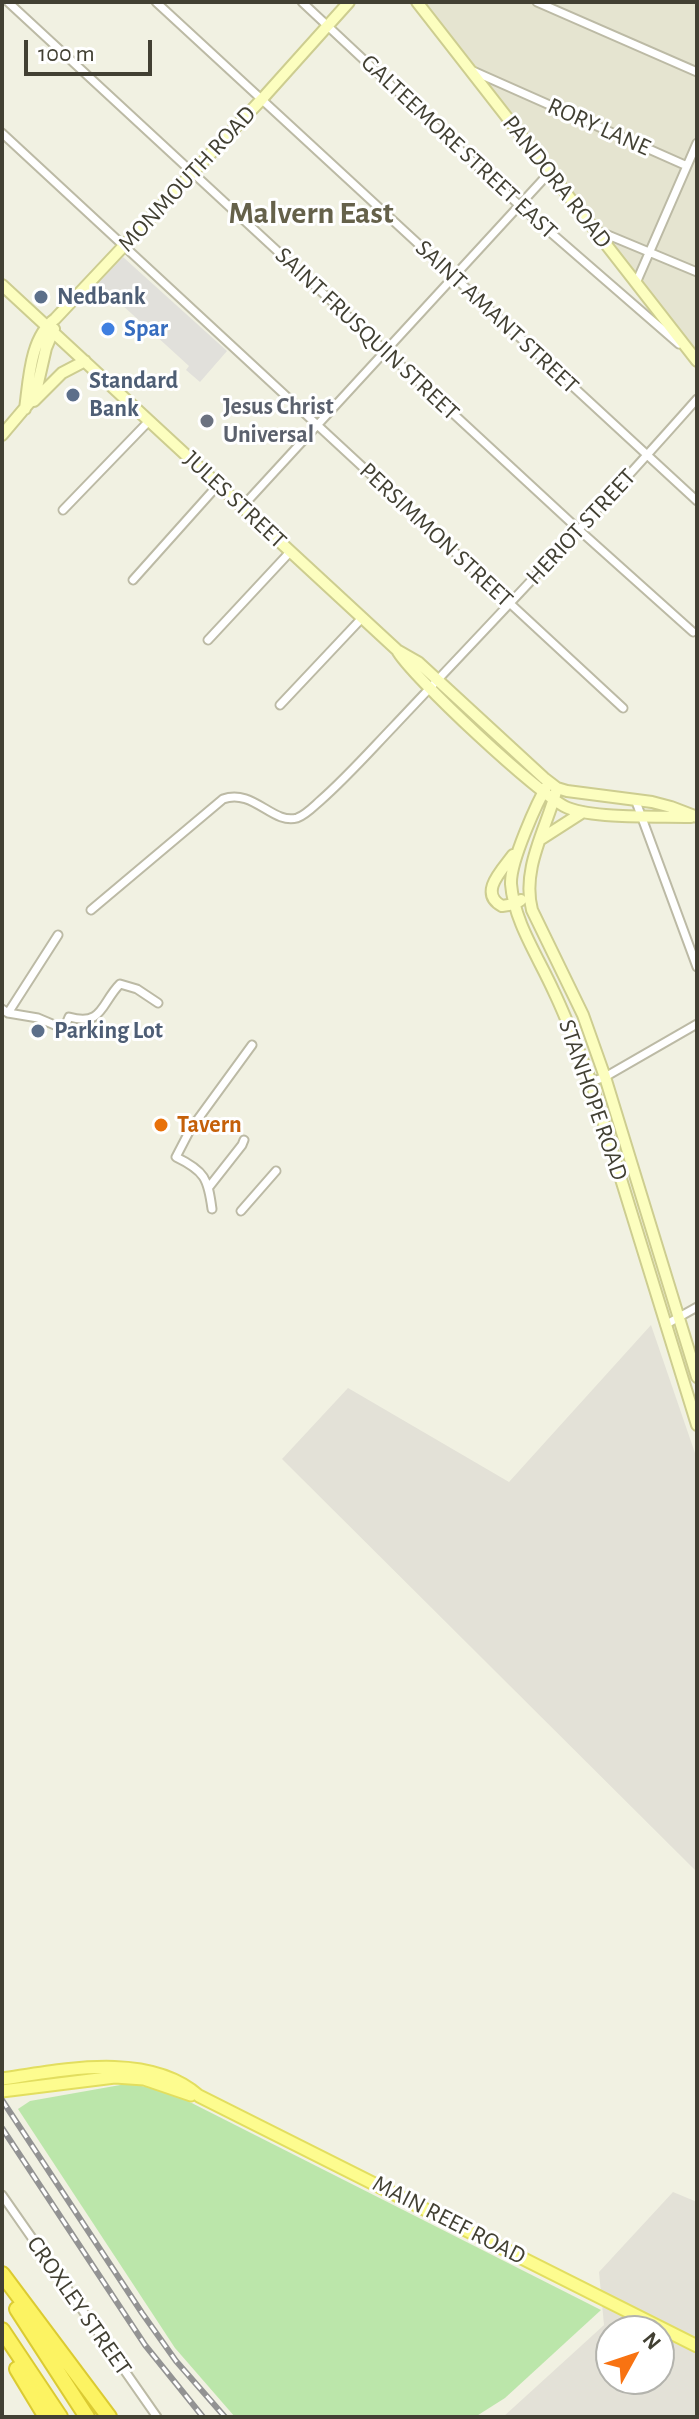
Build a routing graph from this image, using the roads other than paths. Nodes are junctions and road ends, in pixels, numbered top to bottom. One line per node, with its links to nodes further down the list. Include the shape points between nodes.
1 (8, 2): 14 (street, SAINT FRUSQUIN STREET)
2 (156, 2): 10 (street, SAINT AMANT STREET)
3 (302, 2): 7 (street, GALTEEMORE STREET EAST)
4 (349, 2): 7 (main road, MONMOUTH ROAD)
5 (417, 2): 8 (main road, PANDORA ROAD)
6 (537, 2): 9 (street)
7 (327, 25): 10 (main road, MONMOUTH ROAD); 16 (street, GALTEEMORE STREET EAST)
8 (468, 69): 13 (street, RORY LANE); 15 (main road, PANDORA ROAD)
9 (697, 72)
10 (262, 99): 14 (main road, MONMOUTH ROAD); 21 (street, SAINT AMANT STREET)
11 (2, 133): 18 (street, PERSIMMON STREET)
12 (697, 143): 13 (street)
13 (687, 166): 19 (street)
14 (192, 172): 18 (main road, MONMOUTH ROAD); 25 (street, SAINT FRUSQUIN STREET)
15 (550, 172): 16 (street); 17 (main road, PANDORA ROAD)
16 (519, 205): 21 (street); 26 (street, GALTEEMORE STREET EAST)
17 (594, 229): 19 (street); 22 (main road, PANDORA ROAD)
18 (124, 246): 24 (main road, MONMOUTH ROAD); 31 (street, PERSIMMON STREET)
19 (650, 251): 20 (street); 22 (street)
20 (697, 272)
21 (454, 277): 25 (street); 33 (street, SAINT AMANT STREET)
22 (636, 283): 26 (main road, PANDORA ROAD)
23 (3, 289): 24 (main road, JULES STREET)
24 (51, 326): 27 (main road, JULES STREET); 29 (main road, via 38,388)
25 (384, 350): 31 (street); 38 (street, SAINT FRUSQUIN STREET)
26 (693, 357)
27 (85, 361): 29 (main road, via 62,373); 30 (main road, JULES STREET)
28 (697, 399): 33 (street, HERIOT STREET)
29 (28, 406): 32 (main road)
30 (149, 421): 34 (main road, JULES STREET); 37 (street)
31 (317, 423): 36 (street); 41 (street, PERSIMMON STREET)
32 (2, 435)
33 (647, 455): 35 (street, SAINT AMANT STREET); 38 (street, HERIOT STREET)
34 (218, 485): 36 (main road, JULES STREET); 40 (street)
35 (697, 501)
36 (242, 507): 39 (main road, JULES STREET)
37 (63, 510)
38 (578, 529): 41 (street, HERIOT STREET); 43 (street, SAINT FRUSQUIN STREET)
39 (290, 552): 42 (main road, JULES STREET); 44 (street)
40 (133, 580)
41 (510, 604): 45 (street, HERIOT STREET); 47 (street, PERSIMMON STREET)
42 (362, 618): 45 (main road, JULES STREET, via 418,662); 46 (street)
43 (693, 632)
44 (208, 640)
45 (434, 684): 48 (main road, JULES STREET); 58 (street, HERIOT STREET, via 301,816 287,819 242,796 223,799)
46 (280, 705)
47 (623, 708)
48 (550, 787): 49 (main road); 50 (main road); 55 (main road, STANHOPE ROAD)
49 (635, 799): 52 (street); 53 (main road)
50 (554, 800): 51 (main road); 54 (main road)
51 (583, 812): 52 (main road); 54 (main road)
52 (640, 816): 53 (main road); 60 (street)
53 (697, 817)
54 (541, 839): 56 (main road)
55 (522, 844): 57 (main road, STANHOPE ROAD, via 511,881); 57 (main road, via 491,890 499,905)
56 (528, 894): 57 (main road); 63 (main road, STANHOPE ROAD)
57 (515, 904): 64 (main road, STANHOPE ROAD)
58 (91, 910)
59 (58, 935): 62 (street)
60 (697, 967)
61 (158, 1003): 62 (street, via 120,984 99,1014 81,1020 69,1017 64,1029)
62 (5, 1011)
63 (583, 1015): 64 (main road); 67 (main road, STANHOPE ROAD)
64 (567, 1019): 68 (main road, STANHOPE ROAD)
65 (697, 1024): 67 (street)
66 (252, 1045): 71 (street, via 176,1157 206,1177)
67 (605, 1077): 68 (street); 74 (main road, STANHOPE ROAD)
68 (591, 1082): 75 (main road, STANHOPE ROAD)
69 (244, 1140): 71 (street)
70 (276, 1171): 73 (street)
71 (209, 1187): 72 (street)
72 (212, 1209)
73 (241, 1211)
74 (661, 1257): 75 (main road); 77 (main road, STANHOPE ROAD)
75 (646, 1261): 78 (main road, STANHOPE ROAD)
76 (697, 1307): 77 (street)
77 (678, 1317): 78 (street); 79 (main road, STANHOPE ROAD)
78 (665, 1325): 80 (main road, STANHOPE ROAD)
79 (697, 1377)
80 (697, 1425)
81 (6, 2078): 83 (main road, MAIN REEF ROAD, via 126,2066 166,2076)
82 (8, 2090): 83 (main road, MAIN REEF ROAD, via 129,2077)
83 (199, 2096): 89 (main road, MAIN REEF ROAD)
84 (2, 2195): 94 (street, CROXLEY STREET)
85 (2, 2274): 93 (highway)
86 (2, 2285): 92 (highway)
87 (2, 2330): 91 (highway)
88 (2, 2344): 90 (highway)
89 (697, 2346)
90 (46, 2417)
91 (60, 2417)
92 (87, 2417)
93 (109, 2417)
94 (157, 2417)

